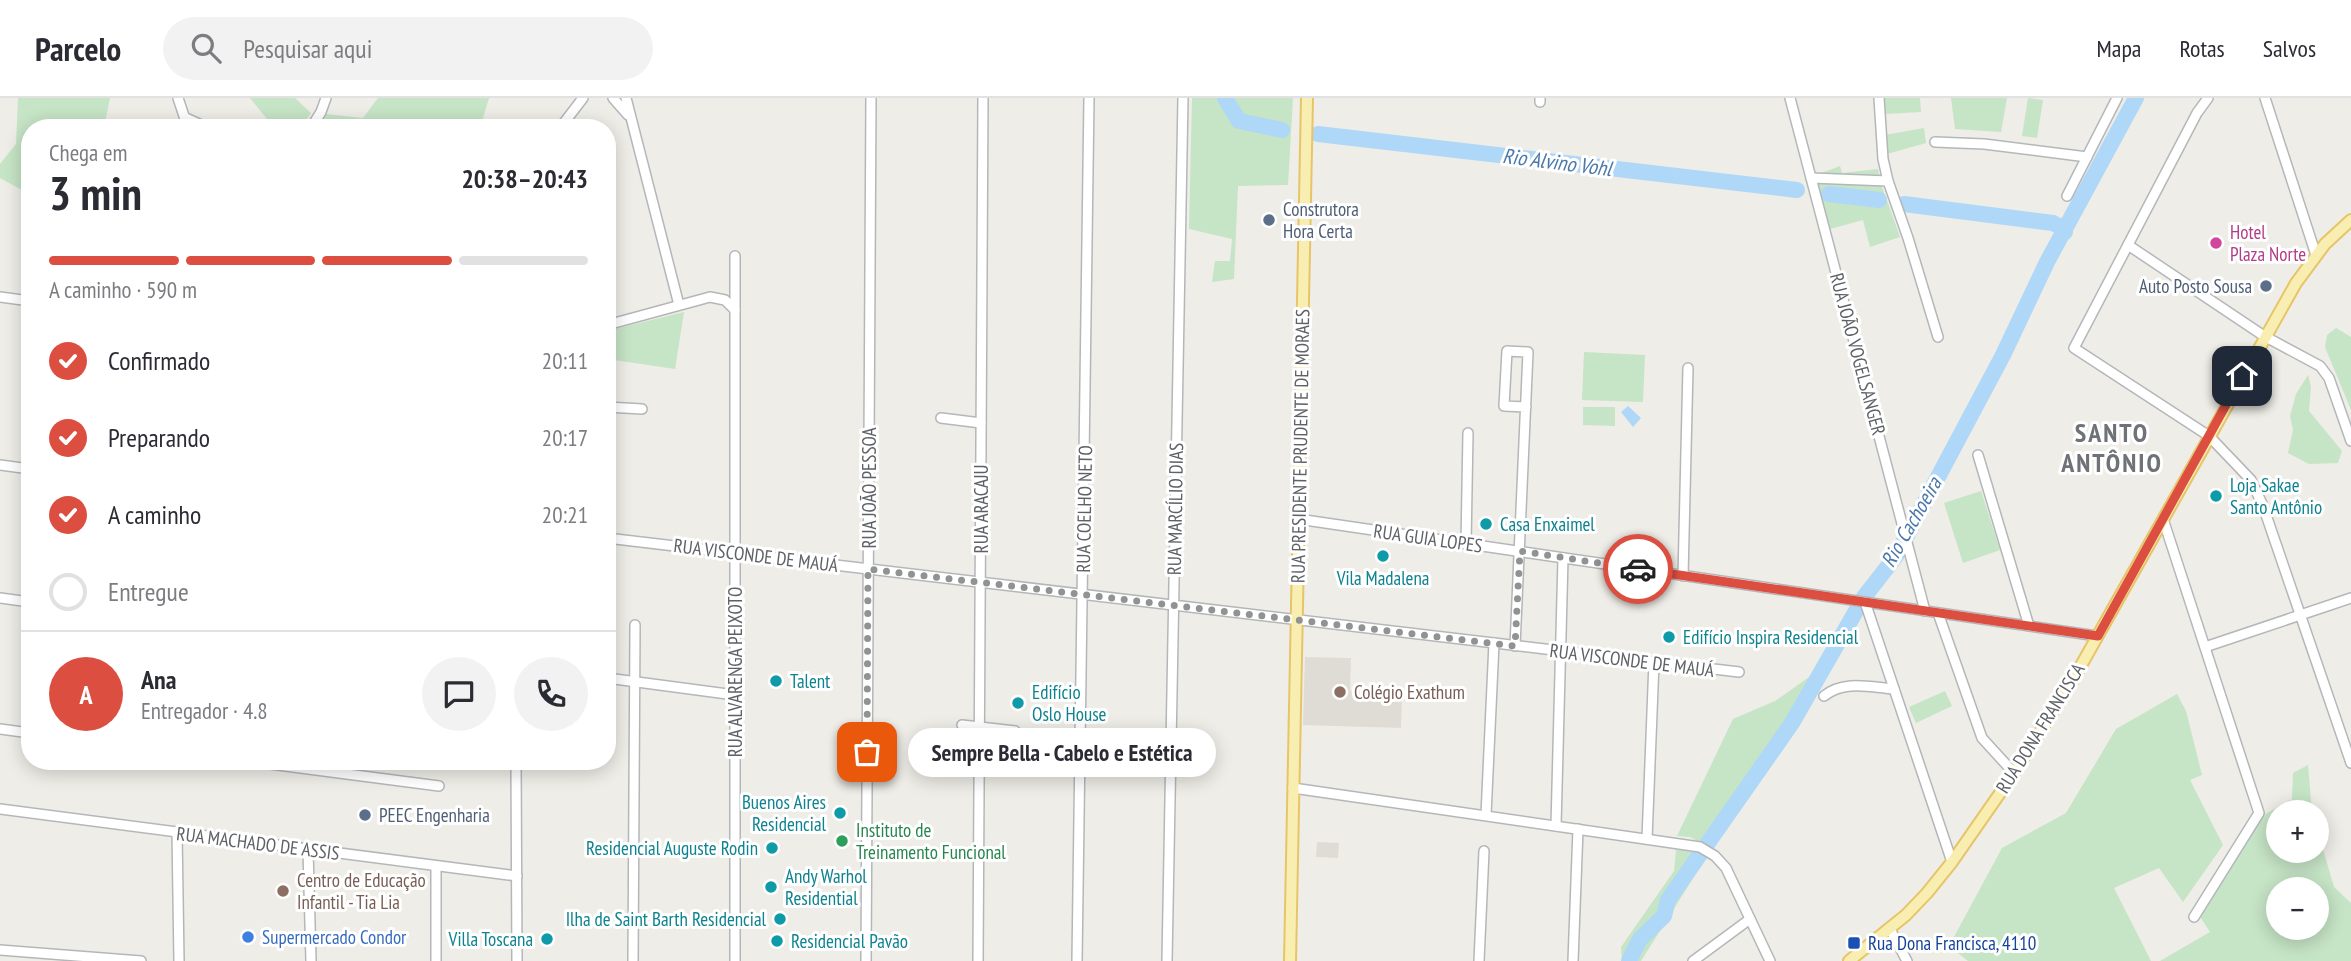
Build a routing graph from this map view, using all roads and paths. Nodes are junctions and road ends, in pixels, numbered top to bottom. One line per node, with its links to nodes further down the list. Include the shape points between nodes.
1 (178, 98): 18 (street)
2 (326, 98): 19 (street)
3 (589, 98): 16 (street)
4 (613, 98): 17 (street)
5 (626, 98): 17 (street)
6 (871, 98): 56 (street, RUA JOÃO PESSOA)
7 (983, 98): 42 (street, RUA ARACAJU)
8 (1089, 98): 59 (street, RUA COELHO NETO)
9 (1183, 98): 64 (street, RUA MARCÍLIO DIAS)
10 (1307, 98): 49 (main road, RUA PRESIDENTE PRUDENTE DE MORAES)
11 (1790, 98): 23 (street, RUA JOÃO VOGELSANGER)
12 (1879, 98): 24 (street)
13 (2117, 98): 22 (street)
14 (2208, 98): 27 (street)
15 (2264, 98): 29 (street)
16 (581, 101): 20 (street)
17 (629, 117): 32 (street)
18 (186, 119)
19 (317, 119)
20 (567, 119)
21 (1935, 142): 22 (street)
22 (2087, 157): 25 (street)
23 (1811, 178): 24 (street); 65 (street, RUA JOÃO VOGELSANGER)
24 (1888, 181): 36 (street)
25 (2067, 196)
26 (2351, 220): 29 (main road, RUA DONA FRANCISCA)
27 (2128, 245): 35 (street); 44 (street, via 2074,348)
28 (735, 256): 33 (street, RUA ALVARENGA PEIXOTO)
29 (2316, 256): 35 (main road, RUA DONA FRANCISCA)
30 (0, 297): 31 (street)
31 (21, 300)
32 (679, 305): 33 (street, via 719,297); 34 (street)
33 (735, 310): 54 (street, RUA ALVARENGA PEIXOTO)
34 (616, 322)
35 (2264, 336): 44 (main road, RUA DONA FRANCISCA); 45 (street, via 2325,371)
36 (1938, 337)
37 (1688, 368): 57 (street)
38 (1526, 407): 38 (street, via 1528,352 1507,351 1504,406); 53 (street)
39 (616, 408): 40 (street)
40 (642, 409)
41 (941, 418): 42 (street)
42 (981, 424): 58 (street, RUA ARACAJU)
43 (1468, 433): 52 (street)
44 (2210, 436): 50 (main road, RUA DONA FRANCISCA); 67 (street, via 2256,489)
45 (2351, 442)
46 (1978, 455): 70 (street)
47 (0, 466): 48 (street)
48 (21, 468)
49 (1298, 519): 52 (street, RUA GUIA LOPES); 68 (main road, RUA PRESIDENTE PRUDENTE DE MORAES)
50 (2163, 519): 71 (main road, RUA DONA FRANCISCA); 74 (street)
51 (616, 539): 54 (street, RUA VISCONDE DE MAUÁ)
52 (1466, 544): 53 (street, RUA GUIA LOPES)
53 (1520, 551): 55 (street, RUA GUIA LOPES); 73 (street)
54 (735, 553): 56 (street, RUA VISCONDE DE MAUÁ); 81 (street, RUA ALVARENGA PEIXOTO)
55 (1563, 558): 57 (street, RUA GUIA LOPES); 75 (street)
56 (868, 569): 58 (street, RUA VISCONDE DE MAUÁ); 116 (street, RUA JOÃO PESSOA)
57 (1683, 576): 63 (street, RUA GUIA LOPES)
58 (980, 582): 59 (street, RUA VISCONDE DE MAUÁ); 84 (street, RUA ARACAJU)
59 (1083, 594): 64 (street, RUA VISCONDE DE MAUÁ); 118 (street, RUA COELHO NETO)
60 (0, 598): 62 (street)
61 (2351, 598): 67 (street)
62 (21, 601)
63 (1861, 602): 65 (street, RUA GUIA LOPES); 80 (street)
64 (1174, 605): 68 (street, RUA VISCONDE DE MAUÁ); 119 (street, RUA MARCÍLIO DIAS)
65 (1925, 611): 66 (street, RUA GUIA LOPES)
66 (1938, 613): 70 (street, RUA GUIA LOPES); 91 (street, via 1982,738)
67 (2299, 615): 74 (street); 88 (street)
68 (1296, 620): 72 (street, RUA VISCONDE DE MAUÁ); 93 (main road, RUA PRESIDENTE PRUDENTE DE MORAES)
69 (635, 625): 79 (street)
70 (2029, 626): 71 (street, RUA GUIA LOPES)
71 (2098, 636): 91 (main road, RUA DONA FRANCISCA)
72 (1494, 643): 73 (street, RUA VISCONDE DE MAUÁ); 95 (street)
73 (1515, 646): 75 (street, RUA VISCONDE DE MAUÁ)
74 (2205, 647): 105 (street, via 2259,813)
75 (1560, 651): 76 (street, RUA VISCONDE DE MAUÁ); 96 (street)
76 (1654, 662): 77 (street, RUA VISCONDE DE MAUÁ); 99 (street)
77 (1738, 672)
78 (616, 679): 79 (street)
79 (635, 682): 81 (street); 114 (street)
80 (1894, 689): 82 (street, via 1846,685); 102 (street)
81 (735, 695): 115 (street, RUA ALVARENGA PEIXOTO)
82 (1824, 696)
83 (962, 724): 84 (street)
84 (979, 727): 86 (street); 117 (street, RUA ARACAJU)
85 (0, 729): 87 (street)
86 (1015, 731)
87 (21, 732)
88 (2351, 763)
89 (316, 770): 92 (street)
90 (516, 770): 104 (street)
91 (2014, 773): 102 (main road, RUA DONA FRANCISCA)
92 (439, 786)
93 (1293, 788): 95 (street); 120 (main road, RUA PRESIDENTE PRUDENTE DE MORAES)
94 (0, 809): 98 (street, RUA MACHADO DE ASSIS)
95 (1486, 816): 96 (street)
96 (1556, 825): 97 (street)
97 (1578, 829): 99 (street); 122 (street)
98 (177, 832): 100 (street, RUA MACHADO DE ASSIS); 110 (street)
99 (1647, 839): 106 (street, via 1703,849 1726,868)
100 (308, 849): 103 (street, RUA MACHADO DE ASSIS); 111 (street)
101 (1484, 851): 121 (street)
102 (1952, 862): 107 (main road, RUA DONA FRANCISCA, via 1917,905)
103 (436, 866): 104 (street, RUA MACHADO DE ASSIS); 112 (street)
104 (517, 876): 113 (street)
105 (2194, 917)
106 (1750, 919): 123 (street); 124 (street)
107 (1890, 929): 125 (main road, RUA DONA FRANCISCA); 126 (street)
108 (0, 950): 109 (street)
109 (141, 961)
110 (179, 961)
111 (311, 961)
112 (436, 961)
113 (517, 961)
114 (633, 961)
115 (734, 961)
116 (866, 961)
117 (978, 961)
118 (1077, 961)
119 (1167, 961)
120 (1290, 961)
121 (1479, 961)
122 (1573, 961)
123 (1693, 961)
124 (1770, 961)
125 (1849, 961)
126 (1907, 961)

